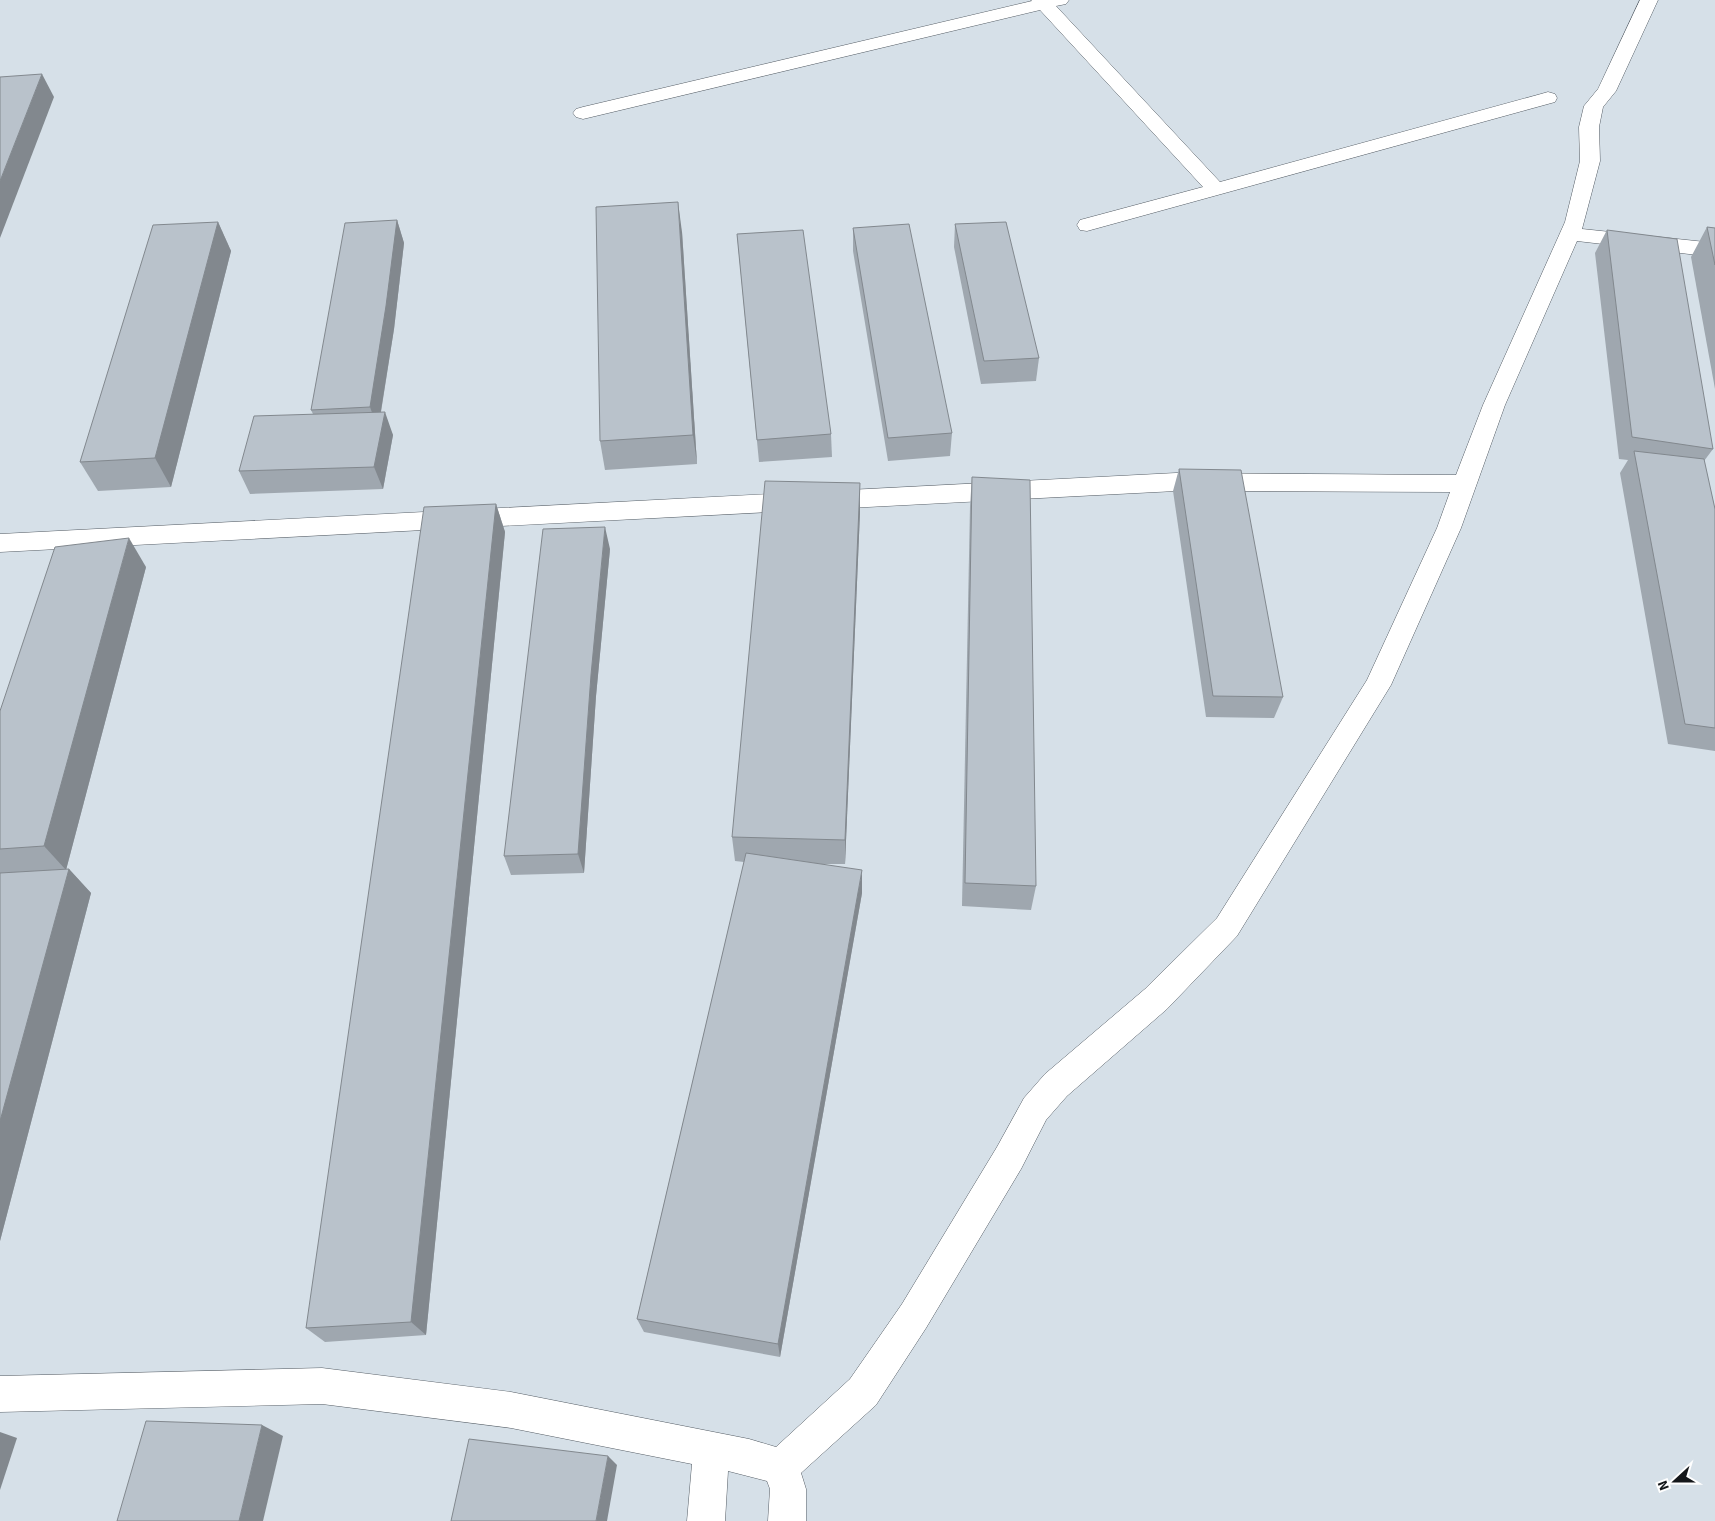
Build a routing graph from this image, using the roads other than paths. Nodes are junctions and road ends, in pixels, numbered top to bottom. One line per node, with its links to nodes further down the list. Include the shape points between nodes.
1 (1649, 0): 7 (street, via 1606,91 1594,106 1589,127 1590,161)
2 (1047, 1): 4 (street); 5 (street)
3 (1548, 98): 5 (street)
4 (583, 113)
5 (1215, 188): 6 (street)
6 (1087, 225)
7 (1570, 234): 8 (street); 9 (street, via 1494,405)
8 (1715, 250)
9 (1465, 484): 10 (street, via 1176,482); 13 (street, via 1449,528 1378,685 1227,927 1156,998 1056,1085 1035,1109 914,1316 863,1392)
10 (0, 543)
11 (0, 1394): 12 (street, via 322,1386 511,1410)
12 (711, 1451): 13 (street); 14 (street)
13 (781, 1466): 15 (street, via 788,1490)
14 (706, 1521)
15 (787, 1521)

